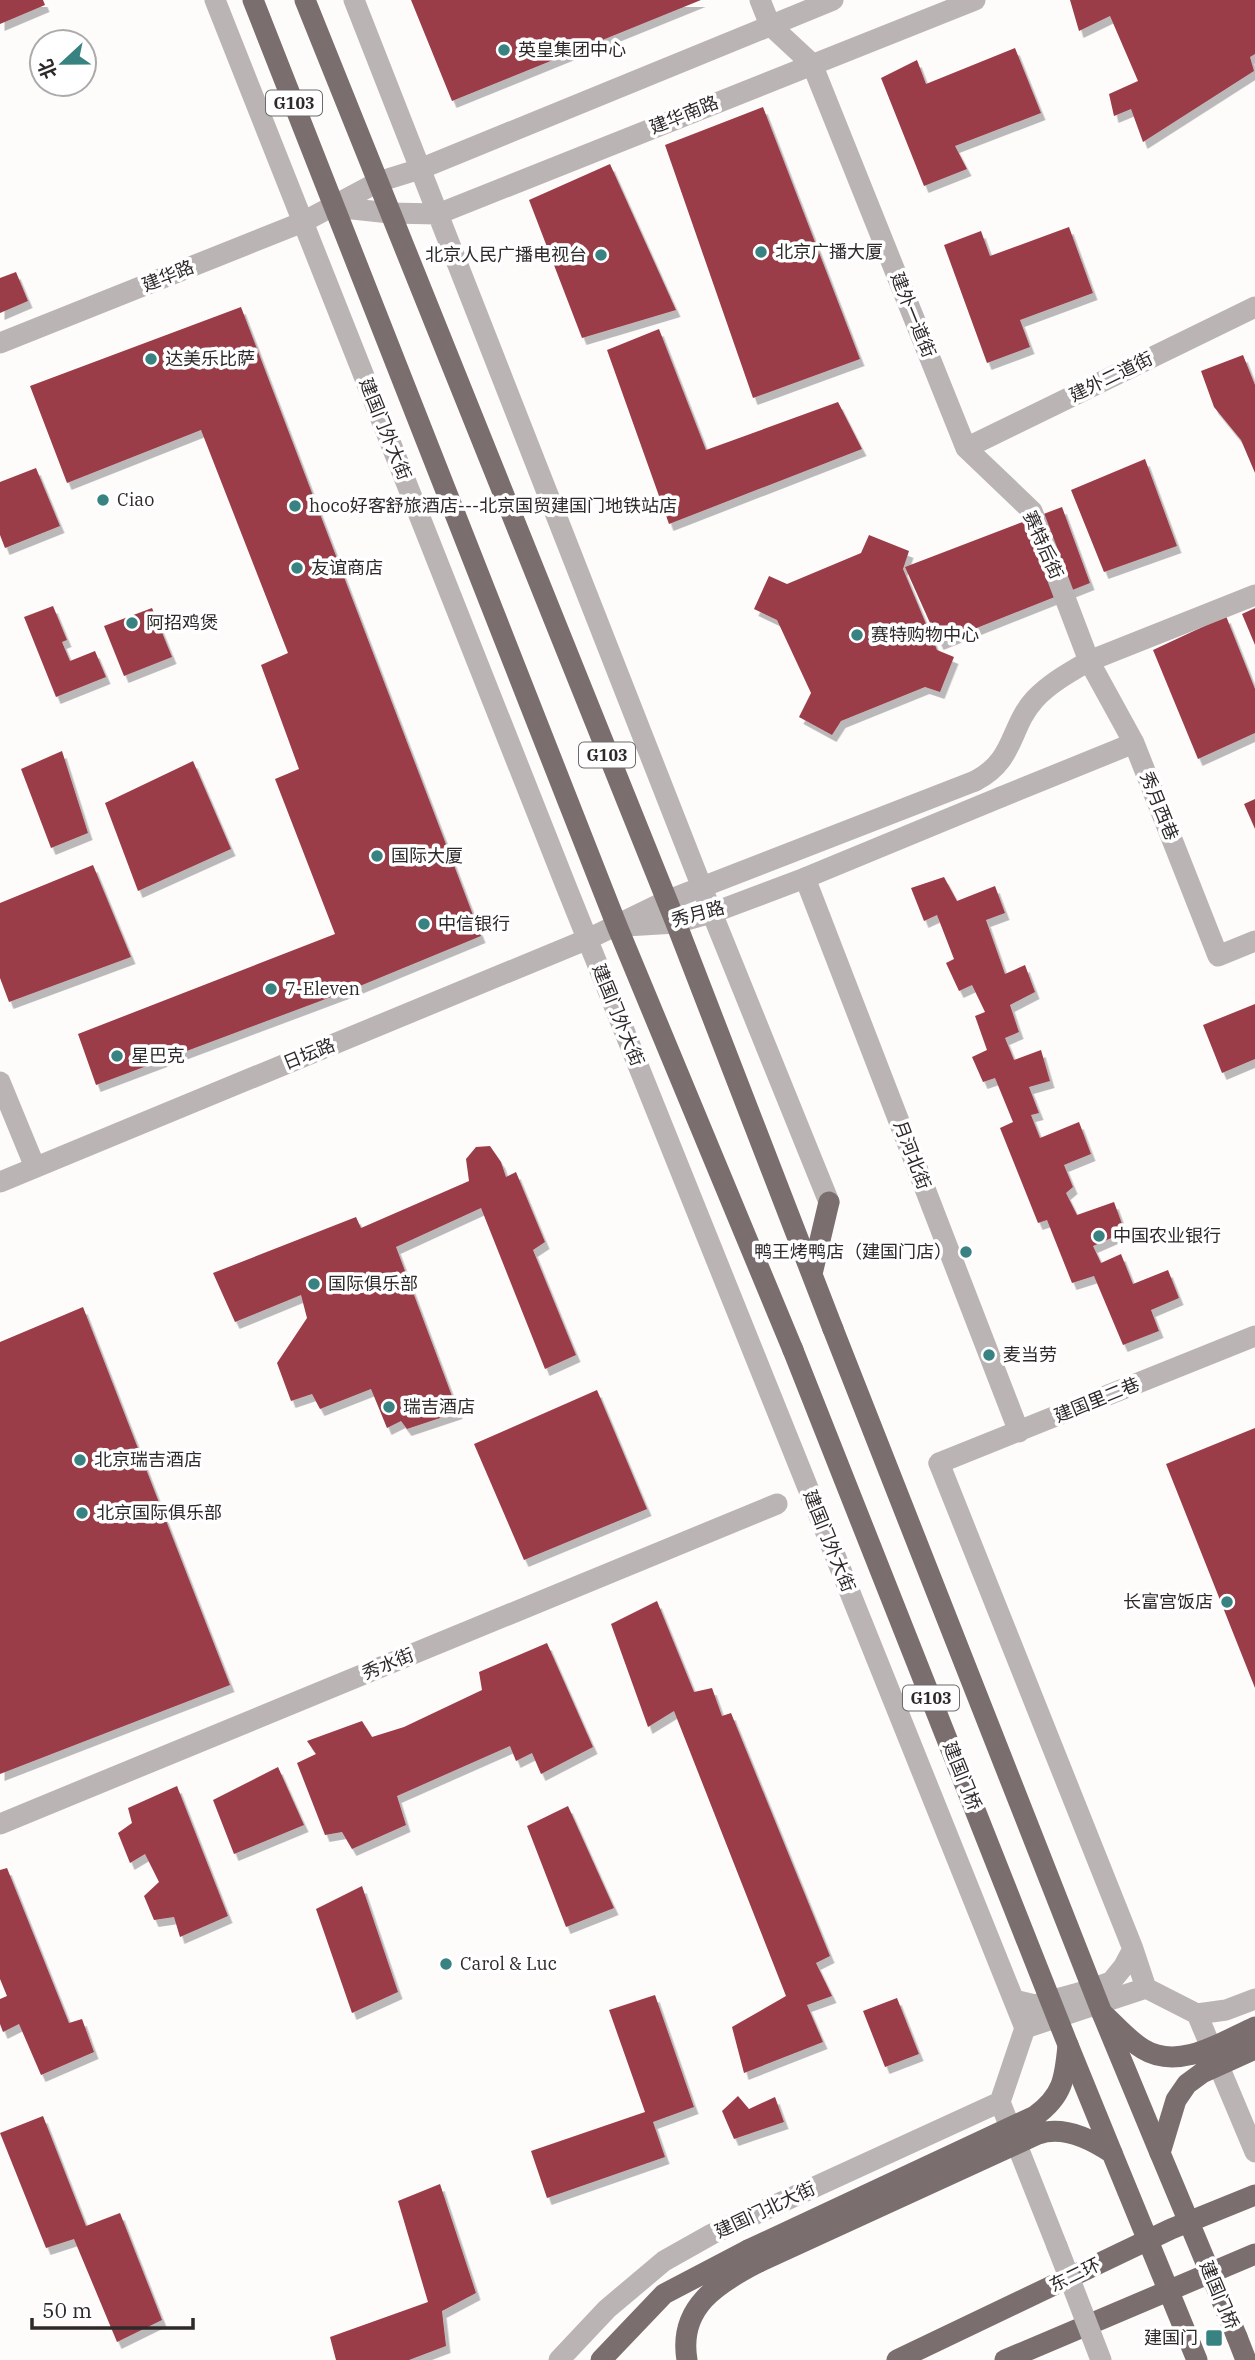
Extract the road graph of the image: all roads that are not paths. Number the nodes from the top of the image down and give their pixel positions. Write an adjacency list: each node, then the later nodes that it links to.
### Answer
1 (215, 0): 15 (street, 建国门外大街)
2 (253, 0): 12 (highway, 建国门外大街 / G103)
3 (305, 0): 11 (highway, G103)
4 (354, 0): 10 (street)
5 (760, 0): 8 (street)
6 (833, 0): 8 (street)
7 (975, 0): 9 (street, 建华南路)
8 (770, 25): 9 (street); 10 (street)
9 (812, 64): 14 (street, 建华南路); 18 (street, 建外一道街)
10 (420, 169): 11 (street); 14 (street)
11 (378, 182): 12 (street, 建华路); 13 (highway, G103)
12 (334, 207): 13 (street, 建华南路); 15 (street, 建华路); 27 (highway, 建国门外大街 / G103)
13 (390, 213): 14 (street, 建华南路); 24 (highway, G103)
14 (438, 214): 23 (street)
15 (303, 222): 17 (street, 建华路); 28 (street, 建国门外大街)
16 (1255, 307): 18 (street, 建外二道街)
17 (0, 343)
18 (966, 448): 20 (street, 赛特后街)
19 (1255, 595): 20 (street, 秀月路)
20 (1089, 662): 21 (street, 秀月西巷); 23 (street, 秀月路)
21 (1134, 743): 22 (street, 秀月路); 29 (street, 秀月西巷)
22 (805, 878): 25 (street, 秀月路); 37 (street, 月河北街)
23 (703, 887): 24 (street, 秀月路); 25 (street)
24 (666, 901): 26 (highway, G103); 27 (street, 秀月路)
25 (712, 913): 26 (street, 秀月路); 33 (street)
26 (676, 923): 27 (street, 秀月路); 34 (highway, G103)
27 (617, 926): 28 (street, 日坛路); 36 (highway, 建国门外大街 / G103)
28 (588, 939): 31 (street, 日坛路); 43 (street, 建国门外大街)
29 (1255, 941)
30 (0, 1082): 31 (street)
31 (35, 1167): 32 (street, 日坛路)
32 (0, 1182)
33 (829, 1202): 34 (highway)
34 (812, 1274): 44 (highway, G103, bridge)
35 (1255, 1336): 37 (street, 建国里二巷)
36 (793, 1350): 48 (highway, 建国门桥 / G103, bridge)
37 (1019, 1432): 40 (street, 建国里二巷)
38 (777, 1503): 39 (street, 秀水街)
39 (0, 1824)
40 (1133, 1949): 41 (street); 43 (street)
41 (1146, 1988): 45 (street); 47 (street)
42 (1255, 1999): 45 (street)
43 (1014, 2000): 47 (street, 建国门外大街)
44 (1102, 2012): 46 (highway, bridge); 51 (highway, 建国门桥, bridge)
45 (1197, 2014): 52 (street)
46 (1255, 2027)
47 (1025, 2028): 50 (street)
48 (1068, 2045): 53 (highway, 建国门桥, bridge); 56 (highway, bridge)
49 (1255, 2049): 51 (highway, bridge)
50 (1000, 2102): 59 (street, 建国门北大街); 64 (street, bridge)
51 (1160, 2152): 57 (highway, 建国门桥, bridge)
52 (1255, 2152)
53 (1111, 2153): 56 (highway, bridge); 65 (highway, bridge)
54 (1255, 2195): 62 (highway, 东二环)
55 (1255, 2254): 63 (highway)
56 (753, 2256): 60 (highway); 61 (highway)
57 (1237, 2337): 58 (highway); 66 (highway, 建国门桥)
58 (1255, 2348)
59 (559, 2360)
60 (601, 2360)
61 (687, 2360)
62 (897, 2360)
63 (1005, 2360)
64 (1101, 2360)
65 (1197, 2360)
66 (1246, 2360)

